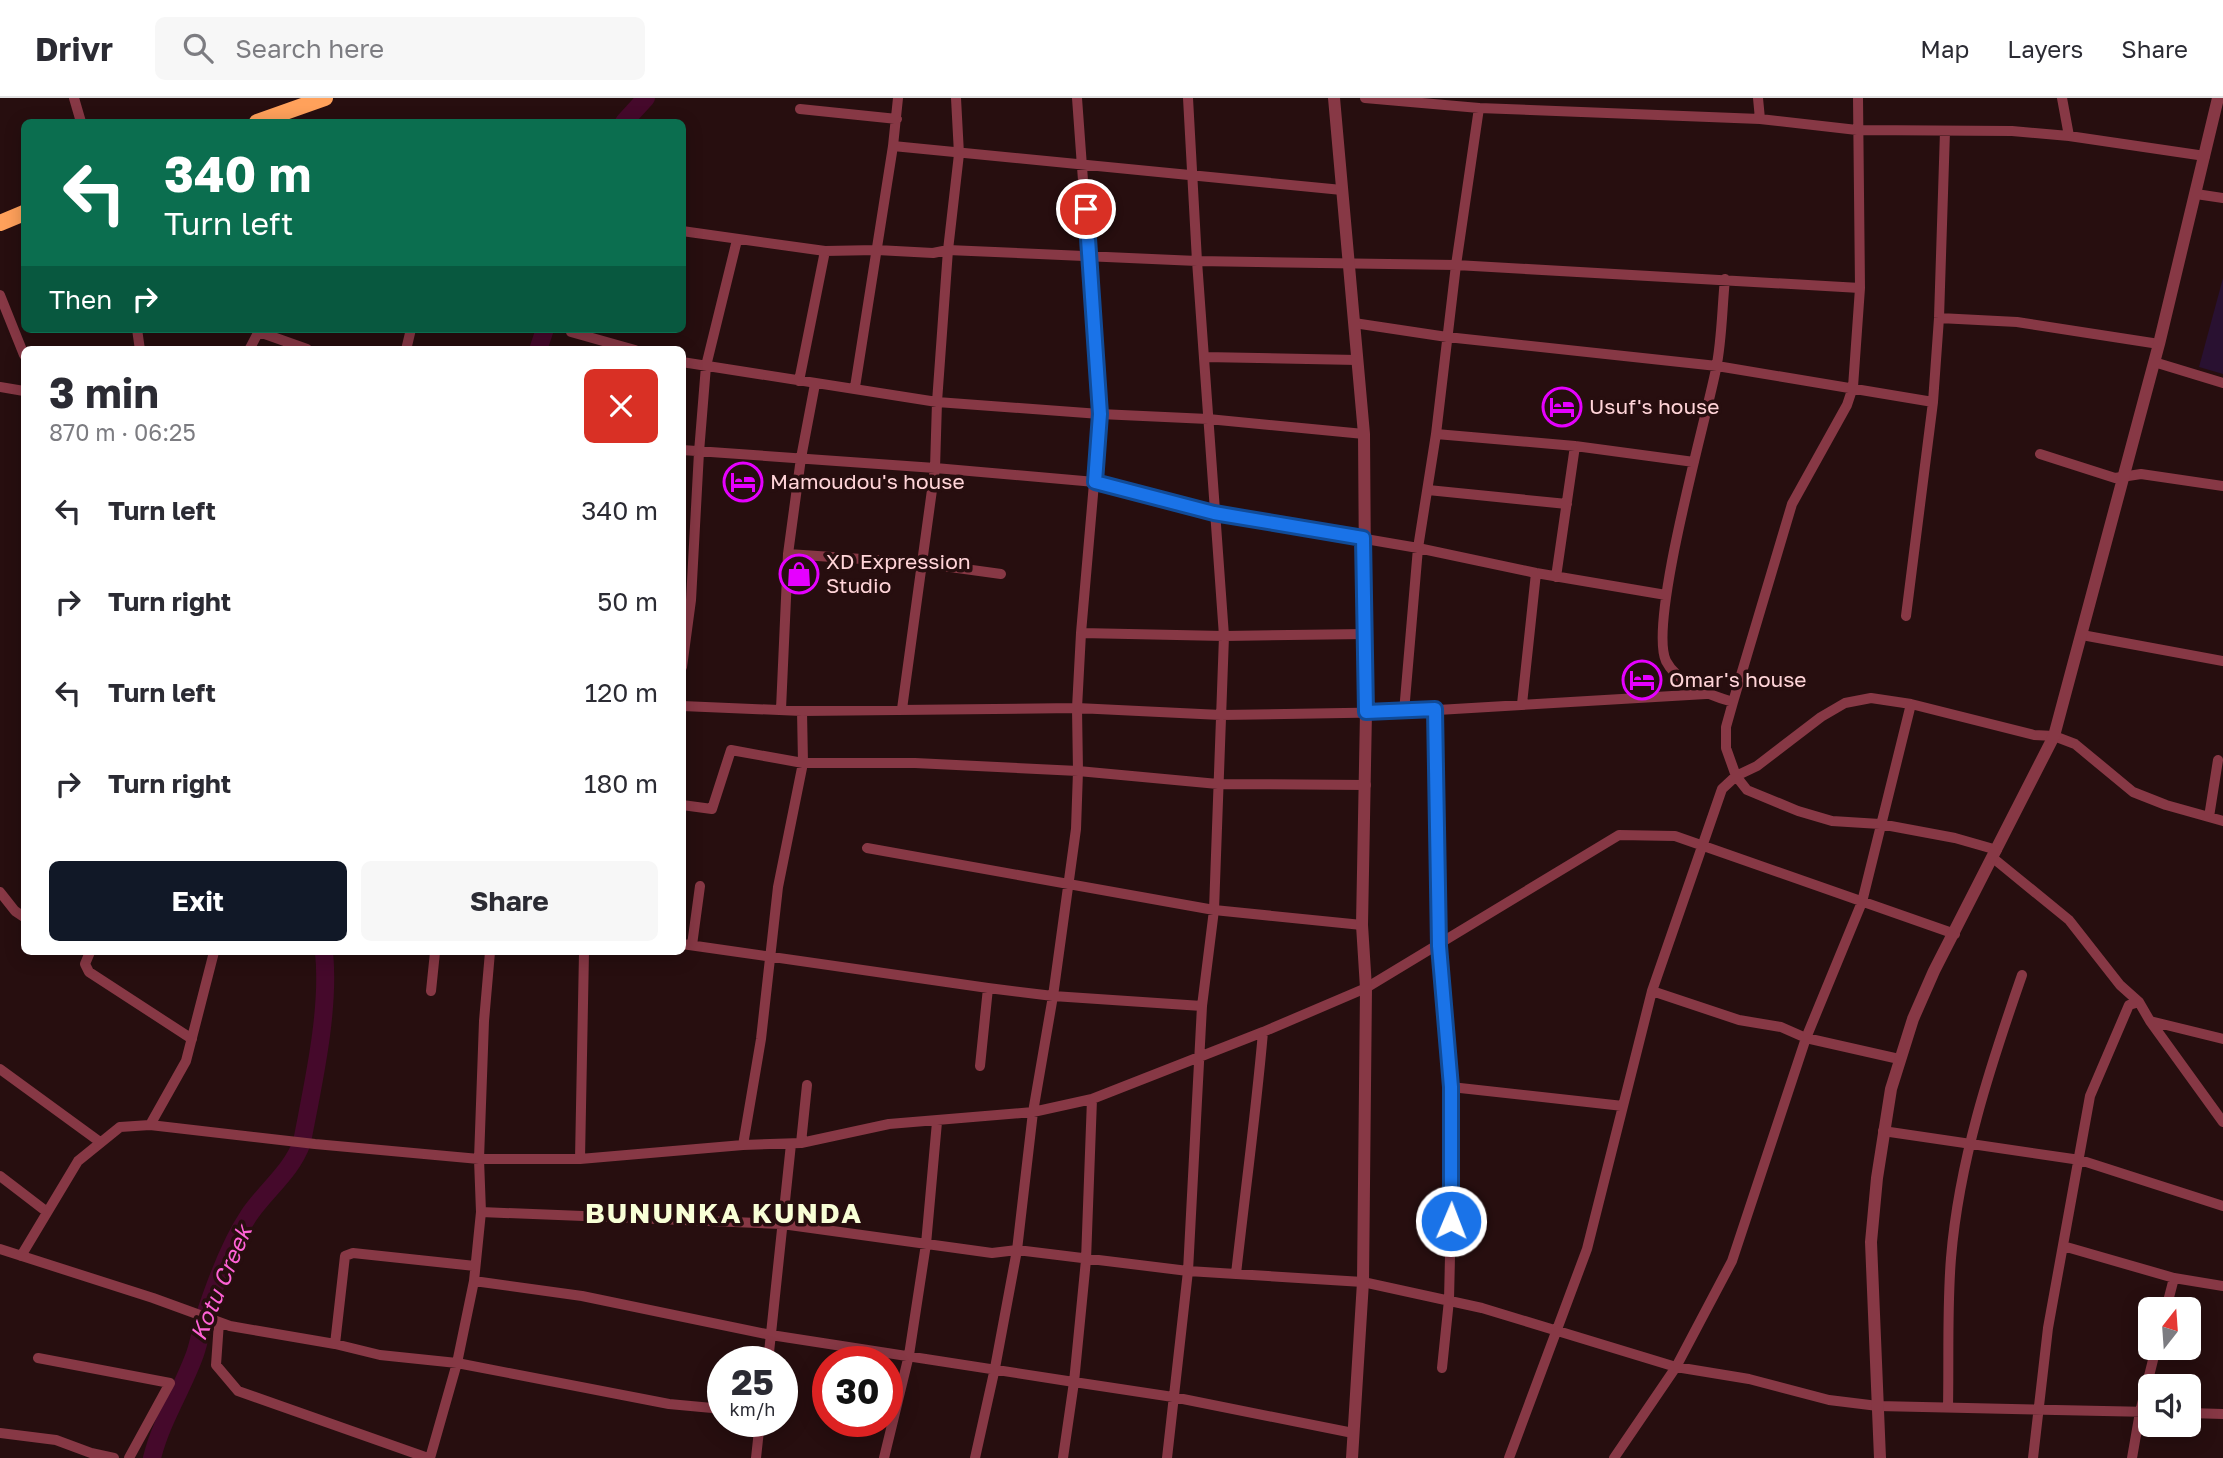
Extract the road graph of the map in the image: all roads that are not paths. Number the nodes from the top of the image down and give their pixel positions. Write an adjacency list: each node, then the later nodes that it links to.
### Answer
1 (74, 98): 16 (street)
2 (325, 98): 17 (main road)
3 (898, 98): 18 (street)
4 (956, 98): 24 (street)
5 (1077, 98): 26 (street)
6 (1188, 98): 27 (street)
7 (1334, 98): 28 (street)
8 (1365, 98): 13 (street)
9 (1758, 98): 19 (street)
10 (1858, 98): 20 (street)
11 (2063, 98): 22 (street)
12 (2218, 98): 25 (street)
13 (1442, 101): 14 (street)
14 (1479, 108): 19 (street); 41 (street)
15 (800, 109): 18 (street)
16 (80, 119)
17 (276, 119)
18 (897, 119): 23 (street)
19 (1759, 119): 20 (street)
20 (1857, 130): 21 (street); 43 (street)
21 (1945, 131): 22 (street); 45 (street)
22 (2069, 136): 25 (street)
23 (893, 146): 24 (street); 35 (street)
24 (959, 154): 26 (street); 36 (street)
25 (2205, 156): 29 (street)
26 (1083, 163): 27 (street); 38 (street)
27 (1193, 175): 28 (street); 39 (street)
28 (1342, 190): 40 (street)
29 (2196, 194): 30 (street); 50 (street)
30 (2223, 198)
31 (21, 214): 32 (main road)
32 (0, 223)
33 (686, 232): 34 (street)
34 (737, 240): 37 (street); 58 (street)
35 (877, 250): 36 (street); 37 (street); 64 (street)
36 (948, 250): 38 (street); 67 (street)
37 (825, 251): 60 (street)
38 (1089, 256): 39 (street); 69 (street)
39 (1197, 261): 40 (street); 54 (street)
40 (1348, 262): 41 (street); 46 (street)
41 (1456, 265): 42 (street); 49 (street)
42 (1725, 279): 43 (street); 59 (street)
43 (1860, 288): 65 (street)
44 (0, 295): 53 (street)
45 (1939, 318): 50 (street); 68 (street)
46 (1354, 323): 49 (street); 55 (street)
47 (267, 333): 51 (street)
48 (575, 333): 52 (street)
49 (1447, 337): 59 (street); 72 (street)
50 (2159, 344): 56 (street)
51 (300, 346)
52 (621, 346)
53 (21, 348)
54 (1204, 356): 55 (street); 70 (street)
55 (1357, 360): 71 (street)
56 (2154, 362): 61 (street); 80 (street)
57 (686, 363): 58 (street)
58 (706, 366): 60 (street); 75 (street)
59 (1717, 366): 65 (street); 78 (street)
60 (799, 381): 62 (street)
61 (2223, 383)
62 (815, 384): 64 (street); 77 (street)
63 (0, 387): 66 (street)
64 (855, 387): 67 (street)
65 (1853, 387): 68 (street); 102 (street)
66 (21, 390)
67 (937, 402): 69 (street); 79 (street)
68 (1933, 402): 94 (street)
69 (1100, 414): 70 (street); 81 (street)
70 (1208, 419): 71 (street); 85 (street)
71 (1364, 434): 86 (street)
72 (1436, 434): 73 (street); 83 (street)
73 (1575, 446): 78 (street); 84 (street)
74 (686, 450): 75 (street)
75 (699, 452): 77 (street); 99 (street)
76 (2040, 454): 80 (street)
77 (801, 458): 79 (street); 88 (street)
78 (1695, 462): 93 (street)
79 (935, 468): 81 (street); 89 (street)
80 (2124, 478): 82 (street); 97 (street)
81 (1095, 482): 85 (street); 95 (street)
82 (2223, 486)
83 (1427, 490): 84 (street); 87 (street)
84 (1567, 504): 92 (street)
85 (1214, 513): 86 (street); 98 (street)
86 (1363, 538): 87 (street); 96 (street)
87 (1418, 548): 90 (street); 112 (street)
88 (788, 554): 89 (street); 107 (street)
89 (921, 564): 91 (street); 108 (street)
90 (1536, 573): 92 (street); 103 (street)
91 (1001, 574)
92 (1556, 577): 93 (street)
93 (1666, 595): 101 (street)
94 (1906, 616)
95 (1081, 633): 98 (street); 106 (street)
96 (1366, 634): 98 (street); 111 (street)
97 (2082, 635): 100 (street); 114 (street)
98 (1224, 636): 113 (street)
99 (686, 637)
100 (2223, 661)
101 (1706, 694): 102 (street); 103 (street)
102 (1733, 702): 118 (street)
103 (1522, 704): 109 (street)
104 (1911, 704): 114 (street); 118 (street); 124 (street)
105 (686, 706): 107 (street)
106 (1077, 708): 108 (street); 113 (street); 117 (street)
107 (780, 709): 110 (street)
108 (902, 709): 110 (street)
109 (1435, 709): 112 (street); 137 (street)
110 (802, 711): 116 (street)
111 (1366, 712): 112 (street); 113 (street); 120 (street)
112 (1404, 712)
113 (1221, 715): 119 (street)
114 (2054, 736): 122 (street); 127 (street)
115 (2218, 760): 122 (street)
116 (803, 763): 117 (street); 121 (street); 143 (street)
117 (1078, 771): 119 (street); 128 (street)
118 (1736, 776): 124 (street); 125 (street)
119 (1218, 784): 120 (street); 132 (street)
120 (1366, 785): 134 (street)
121 (686, 806)
122 (2209, 817): 123 (street)
123 (2223, 821)
124 (1880, 824): 127 (street); 131 (street)
125 (1701, 846): 131 (street); 137 (street); 147 (street)
126 (867, 849): 128 (street)
127 (1995, 854): 135 (street); 150 (street)
128 (1068, 883): 132 (street); 149 (street)
129 (699, 886): 136 (street)
130 (0, 892): 133 (street)
131 (1862, 902): 135 (street); 154 (street)
132 (1214, 910): 134 (street); 151 (street)
133 (21, 915)
134 (1362, 925): 146 (street)
135 (1955, 934): 158 (street)
136 (687, 944): 143 (street)
137 (1439, 946): 146 (street); 162 (street)
138 (213, 955): 155 (street)
139 (435, 955): 148 (street)
140 (490, 955): 174 (street)
141 (584, 955): 175 (street)
142 (88, 956): 155 (street)
143 (769, 956): 145 (street); 173 (street)
144 (2022, 975): 172 (street)
145 (988, 988): 149 (street); 159 (street)
146 (1366, 988): 153 (street); 193 (street)
147 (1652, 990): 154 (street); 164 (street)
148 (431, 991)
149 (1053, 996): 151 (street); 165 (street)
150 (2139, 1002): 152 (street); 176 (street)
151 (1202, 1006): 157 (street)
152 (2150, 1021): 156 (street); 167 (street)
153 (1263, 1032): 157 (street); 190 (street)
154 (1806, 1038): 158 (street); 205 (street)
155 (192, 1039): 168 (street)
156 (2223, 1039)
157 (1199, 1056): 163 (street); 189 (street)
158 (1899, 1059): 169 (street)
159 (980, 1066)
160 (0, 1069): 170 (street)
161 (807, 1085): 171 (street)
162 (1451, 1087): 164 (street); 196 (street)
163 (1092, 1098): 165 (street); 187 (street)
164 (1623, 1106): 198 (street)
165 (1033, 1112): 166 (street); 185 (street)
166 (937, 1122): 171 (street); 182 (street)
167 (2223, 1122)
168 (150, 1125): 170 (street); 174 (street)
169 (1883, 1131): 172 (street); 210 (street)
170 (100, 1142): 179 (street)
171 (796, 1143): 173 (street); 181 (street)
172 (1970, 1144): 176 (street); 211 (street)
173 (743, 1145): 175 (street)
174 (479, 1159): 175 (street); 180 (street)
175 (580, 1159)
176 (2080, 1160): 178 (street); 183 (street)
177 (0, 1176): 179 (street)
178 (2223, 1206)
179 (47, 1212): 186 (street)
180 (481, 1212): 181 (street); 188 (street)
181 (782, 1224): 182 (street); 199 (street)
182 (926, 1244): 185 (street); 202 (street)
183 (2063, 1246): 191 (street); 213 (street)
184 (0, 1250): 186 (street)
185 (1017, 1250): 187 (street); 206 (street)
186 (21, 1256): 197 (street)
187 (1086, 1259): 189 (street); 208 (street)
188 (475, 1266): 192 (street); 200 (street)
189 (1188, 1271): 190 (street); 209 (street)
190 (1236, 1274): 193 (street)
191 (2174, 1278): 194 (street); 195 (street)
192 (474, 1281): 199 (street); 204 (street)
193 (1363, 1282): 196 (street); 218 (street)
194 (2223, 1286)
195 (2169, 1297)
196 (1449, 1300): 198 (street); 207 (street)
197 (219, 1322): 200 (street); 223 (street)
198 (1556, 1329): 205 (street); 230 (street)
199 (771, 1335): 201 (street); 202 (street)
200 (335, 1344): 204 (street)
201 (770, 1346)
202 (909, 1355): 206 (street); 225 (street)
203 (38, 1358): 222 (street)
204 (457, 1363): 212 (street); 223 (street)
205 (1676, 1367): 210 (street); 231 (street)
206 (995, 1368): 208 (street); 226 (street)
207 (1442, 1368)
208 (1074, 1382): 209 (street); 227 (street)
209 (1173, 1397): 218 (street); 228 (street)
210 (1878, 1406): 211 (street); 232 (street)
211 (1948, 1407): 213 (street)
212 (707, 1408)
213 (2039, 1411): 214 (street); 233 (street)
214 (2138, 1412)
215 (2201, 1414): 216 (street)
216 (2223, 1415)
217 (0, 1433): 221 (street)
218 (1353, 1433): 229 (street)
219 (758, 1437): 224 (street)
220 (2138, 1437): 234 (street)
221 (114, 1458)
222 (129, 1458)
223 (429, 1458)
224 (756, 1458)
225 (884, 1458)
226 (975, 1458)
227 (1063, 1458)
228 (1167, 1458)
229 (1352, 1458)
230 (1509, 1458)
231 (1614, 1458)
232 (1880, 1458)
233 (2033, 1458)
234 (2133, 1458)

